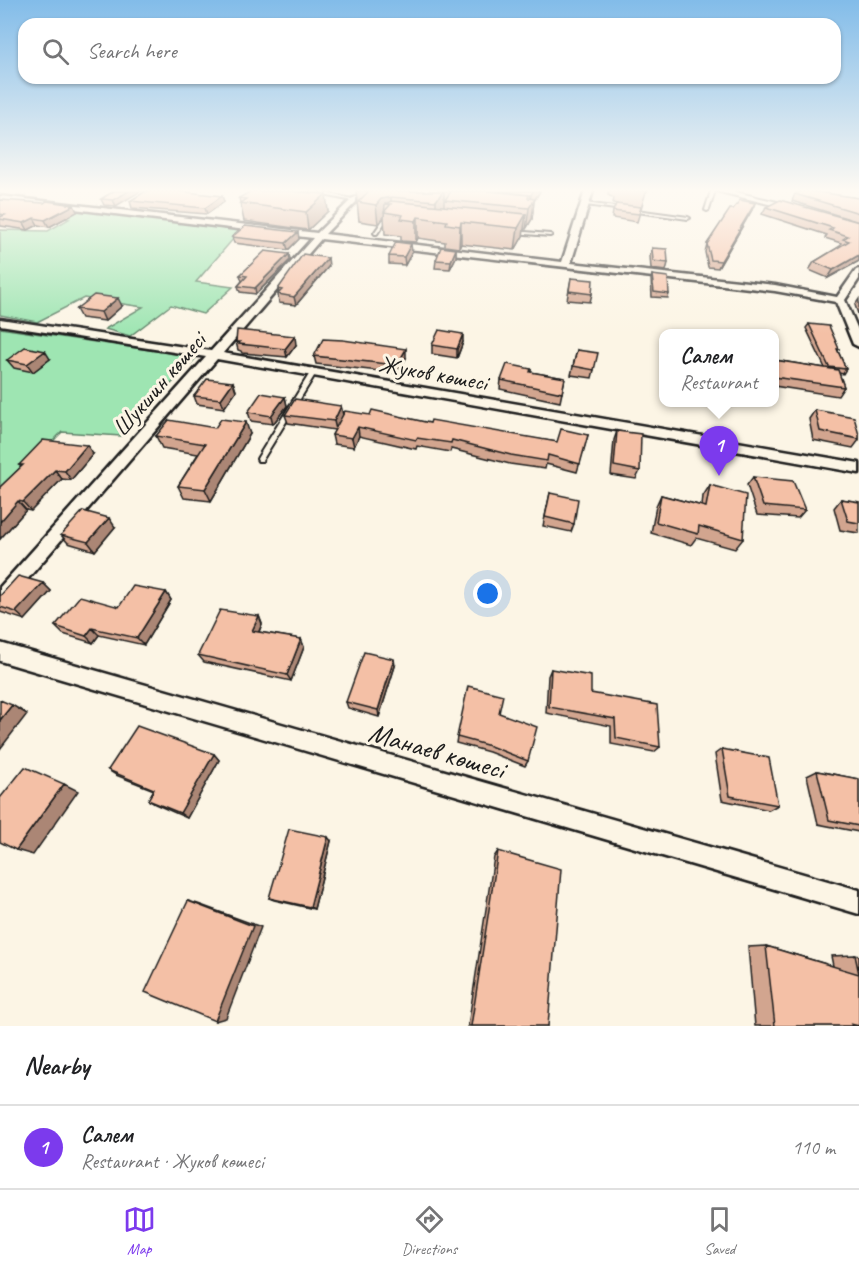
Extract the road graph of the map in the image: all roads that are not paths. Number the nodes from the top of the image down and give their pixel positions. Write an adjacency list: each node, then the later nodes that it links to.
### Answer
1 (317, 239): 9 (street, Шукшин көшесі)
2 (352, 239): 4 (street)
3 (575, 239): 4 (street)
4 (566, 265): 6 (street)
5 (859, 272): 6 (street)
6 (840, 300): 8 (street)
7 (0, 322): 9 (street, Жуков көшесі)
8 (859, 344)
9 (213, 355): 10 (street, Жуков көшесі); 13 (street, Шукшин көшесі)
10 (313, 373): 11 (lane); 12 (street, Жуков көшесі)
11 (260, 459)
12 (859, 468)
13 (0, 599)
14 (0, 652): 15 (street, Манаев көшесі)
15 (859, 902)

